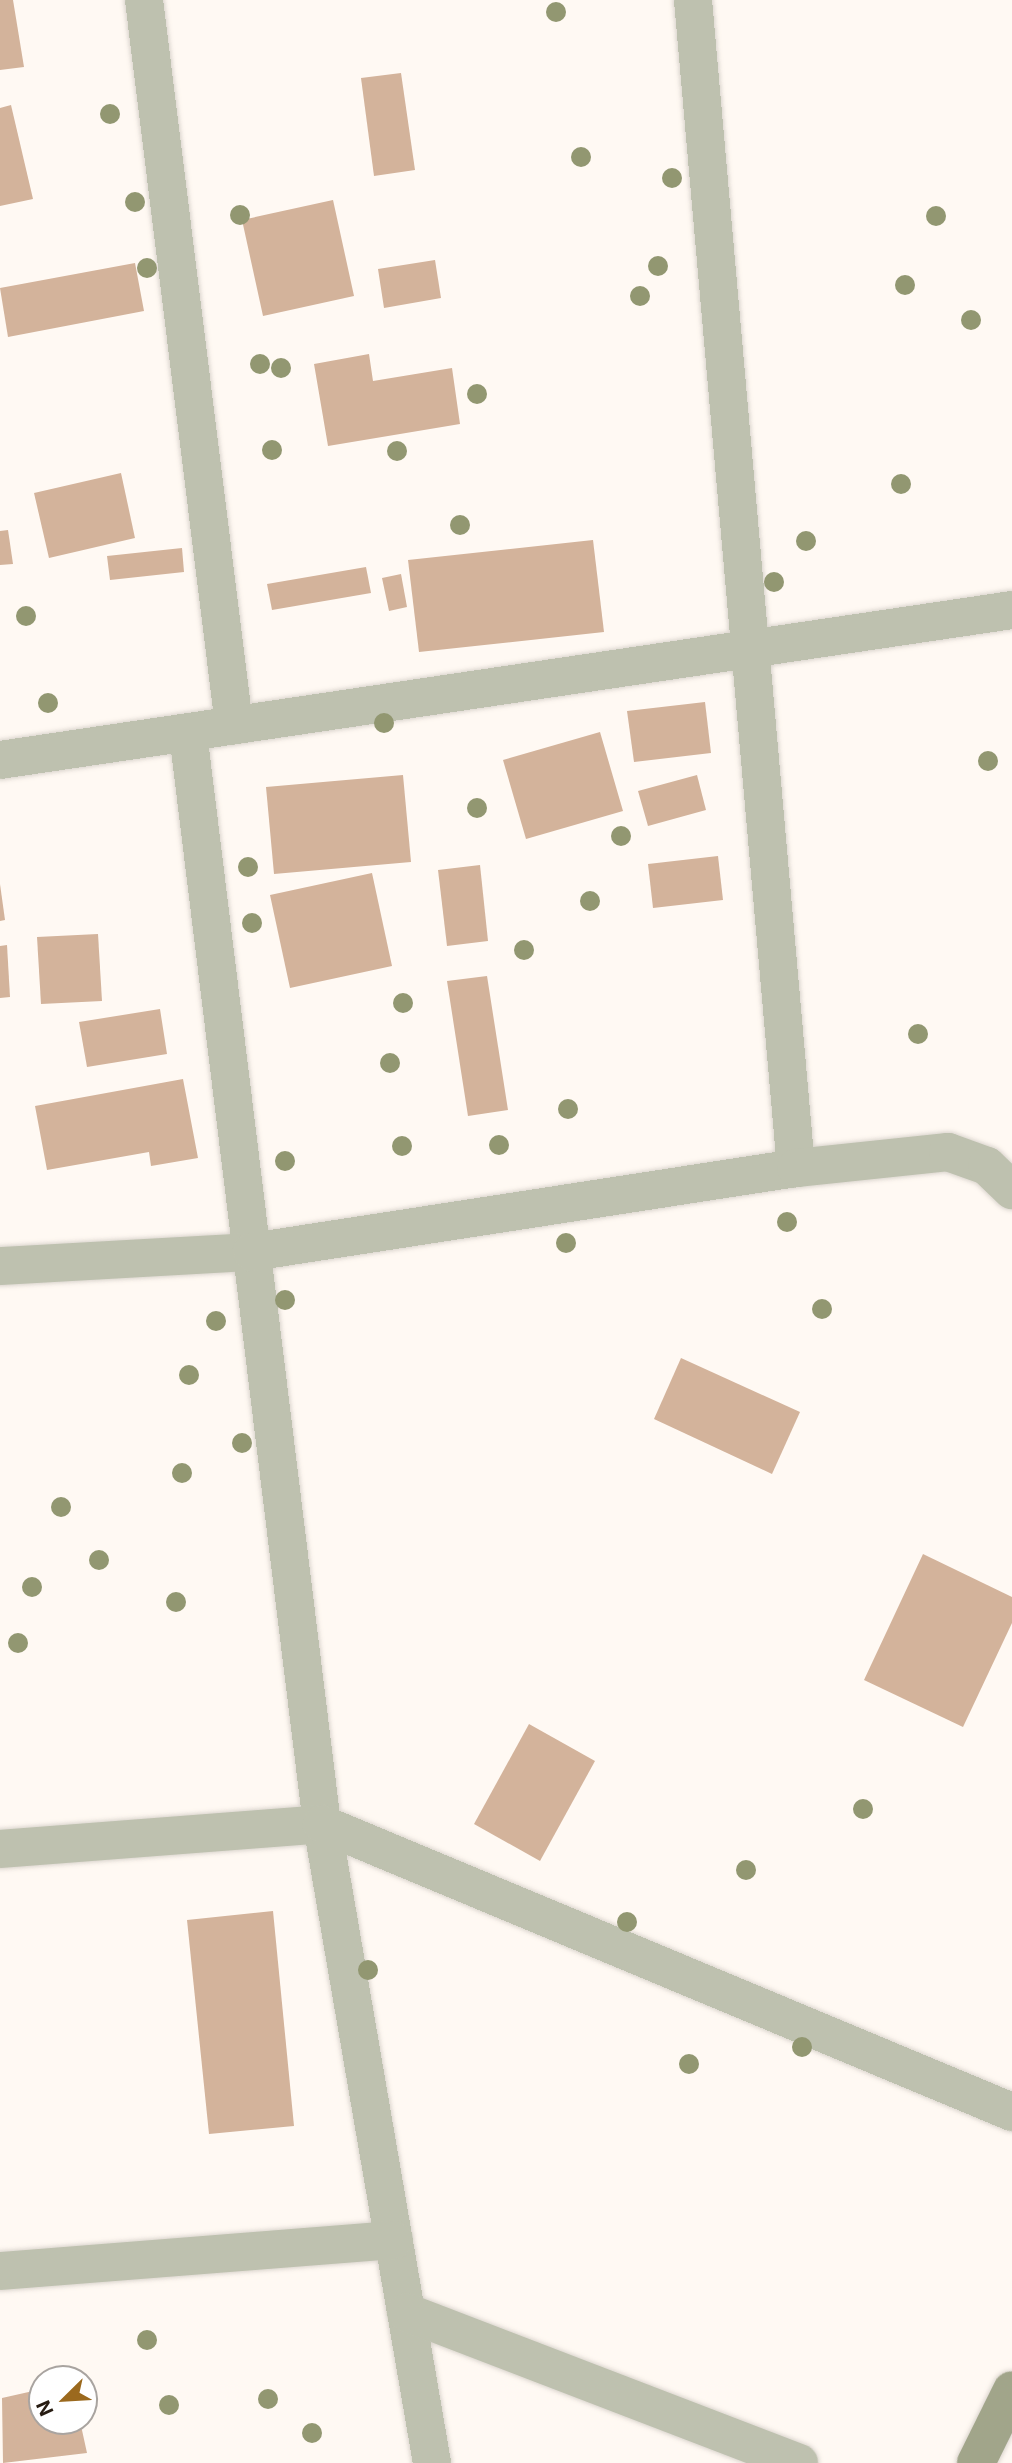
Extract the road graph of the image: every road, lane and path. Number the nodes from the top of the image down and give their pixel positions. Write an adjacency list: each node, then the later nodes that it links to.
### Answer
1 (144, 0): 5 (street)
2 (693, 0): 4 (street)
3 (1012, 610): 4 (street)
4 (750, 648): 5 (street); 8 (street)
5 (234, 725): 6 (street)
6 (188, 733): 7 (street); 10 (street)
7 (0, 760)
8 (796, 1168): 9 (street); 10 (street)
9 (1012, 1190)
10 (252, 1252): 11 (street); 12 (street)
11 (0, 1266)
12 (323, 1824): 13 (street); 14 (street); 15 (street)
13 (0, 1849)
14 (1012, 2112)
15 (394, 2240): 16 (street); 17 (street)
16 (0, 2272)
17 (406, 2312): 19 (street); 20 (street)
18 (1012, 2389): 21 (main road)
19 (432, 2463)
20 (799, 2463)
21 (976, 2463)

